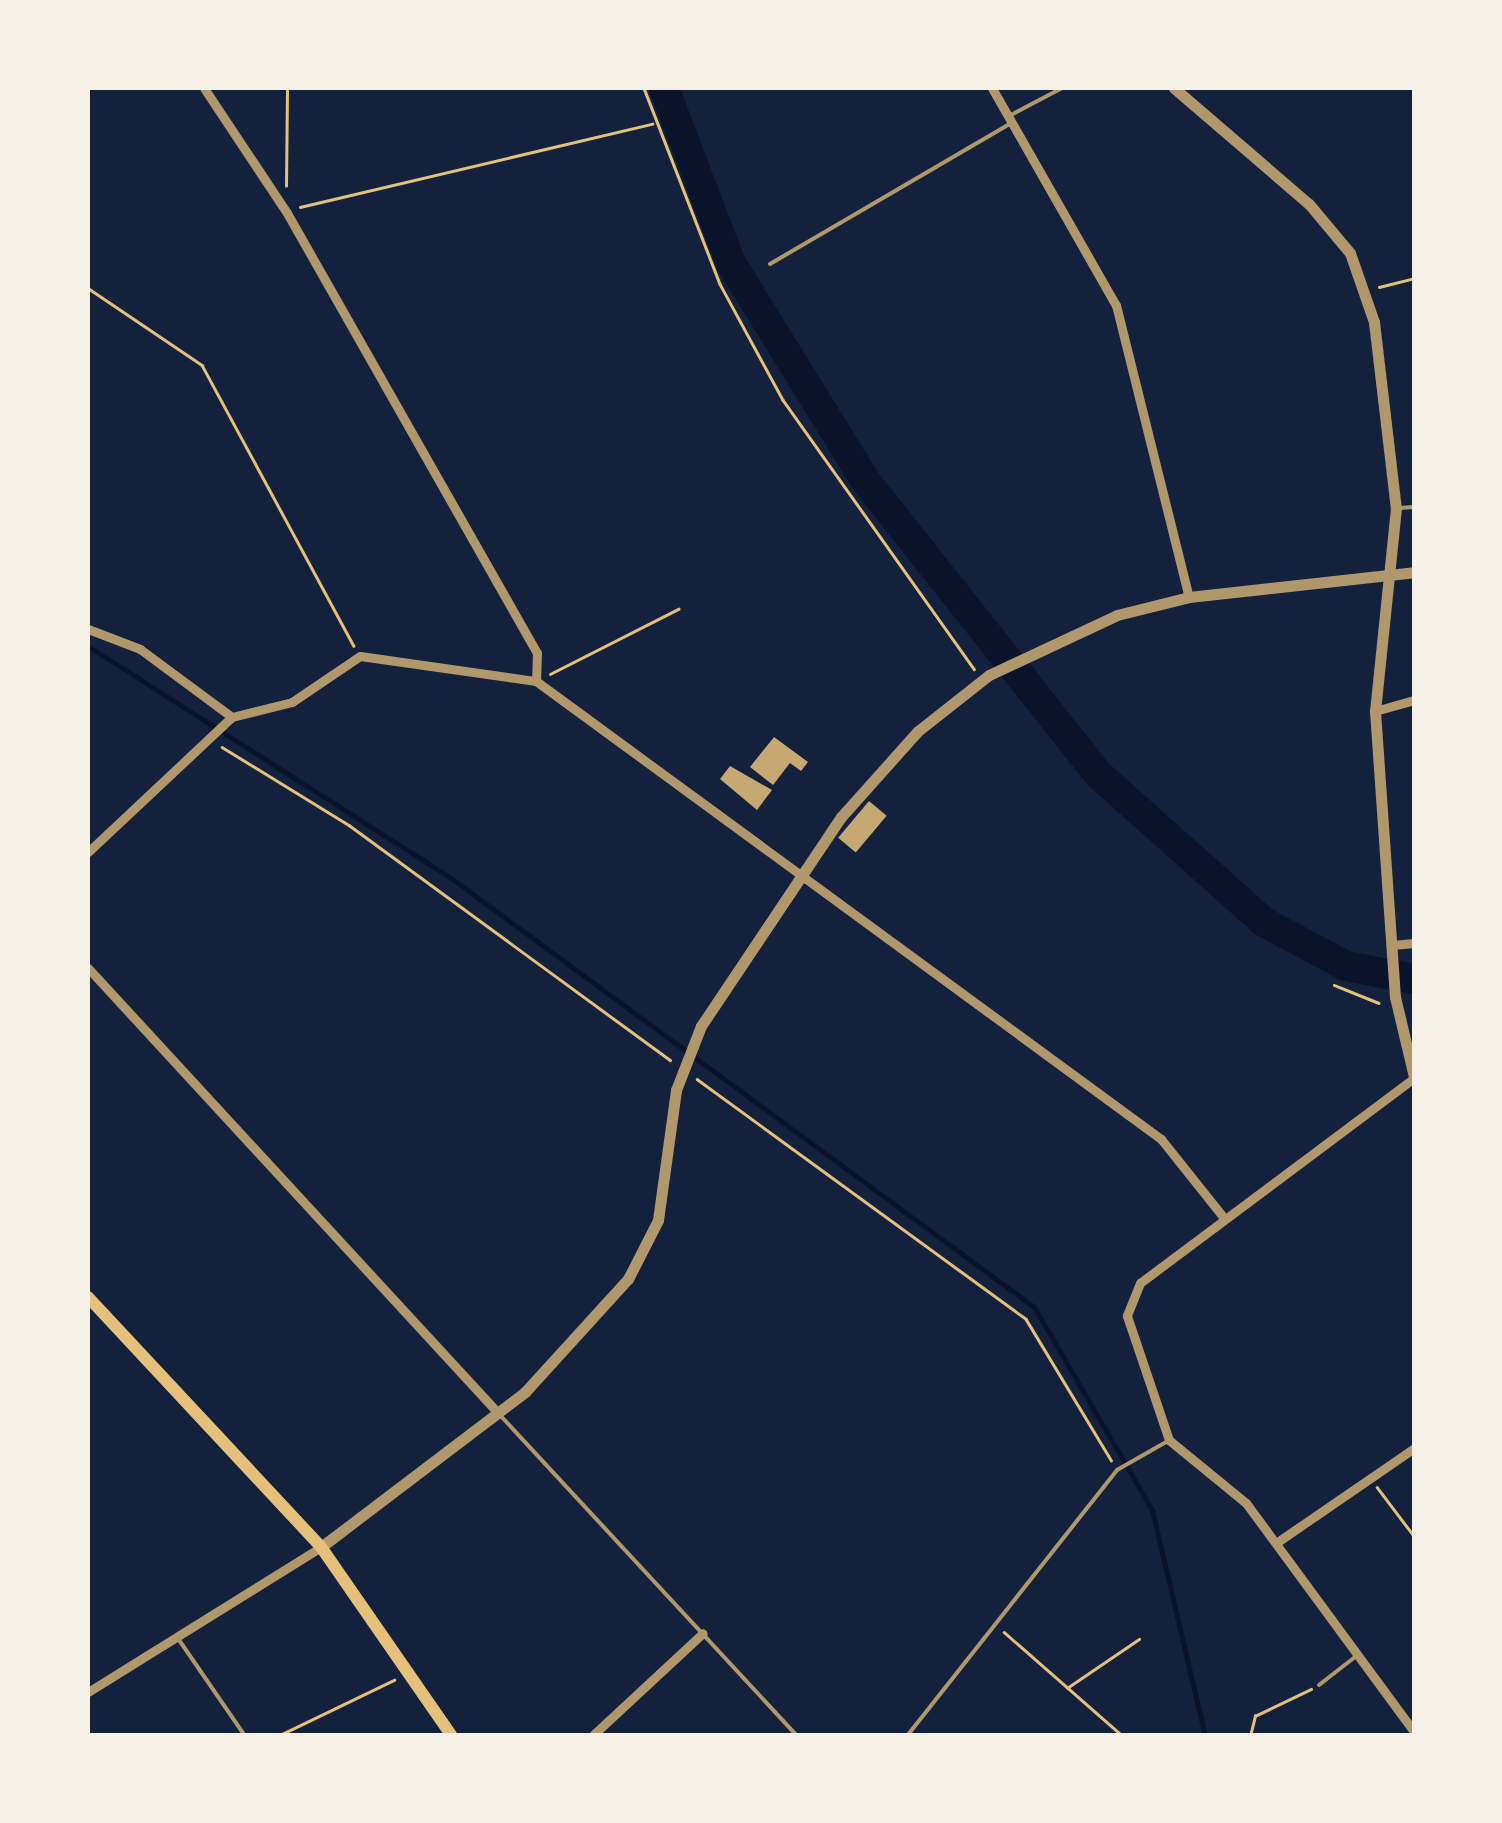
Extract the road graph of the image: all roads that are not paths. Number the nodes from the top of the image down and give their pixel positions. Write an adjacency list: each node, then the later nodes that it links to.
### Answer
1 (204, 88): 13 (street)
2 (992, 88): 5 (street)
3 (1062, 88): 5 (lane)
4 (1183, 90): 8 (street)
5 (1008, 120): 6 (lane); 11 (street)
6 (770, 264)
7 (1414, 507): 8 (lane)
8 (1396, 508): 10 (street)
9 (1414, 572): 10 (street)
10 (1387, 573): 11 (street); 15 (street)
11 (1189, 597): 18 (street)
12 (88, 628): 16 (street)
13 (536, 681): 16 (street); 18 (street)
14 (1414, 700): 15 (street)
15 (1375, 711): 20 (street)
16 (229, 719): 17 (street)
17 (88, 852)
18 (801, 875): 23 (street); 25 (street)
19 (1414, 943): 20 (street)
20 (1392, 948): 22 (street)
21 (88, 968): 25 (street)
22 (1414, 1078): 23 (street)
23 (1224, 1218): 26 (street)
24 (90, 1305): 29 (main road)
25 (500, 1414): 29 (street); 30 (lane)
26 (1170, 1440): 28 (street); 40 (lane)
27 (1414, 1448): 28 (street)
28 (1276, 1543): 32 (street)
29 (321, 1547): 31 (street); 36 (main road)
30 (703, 1633): 38 (street); 39 (lane)
31 (176, 1637): 34 (street); 37 (lane)
32 (1360, 1653): 33 (lane); 35 (street)
33 (1319, 1685)
34 (88, 1692)
35 (1414, 1732)
36 (448, 1734)
37 (245, 1736)
38 (592, 1736)
39 (797, 1736)
40 (907, 1736)

